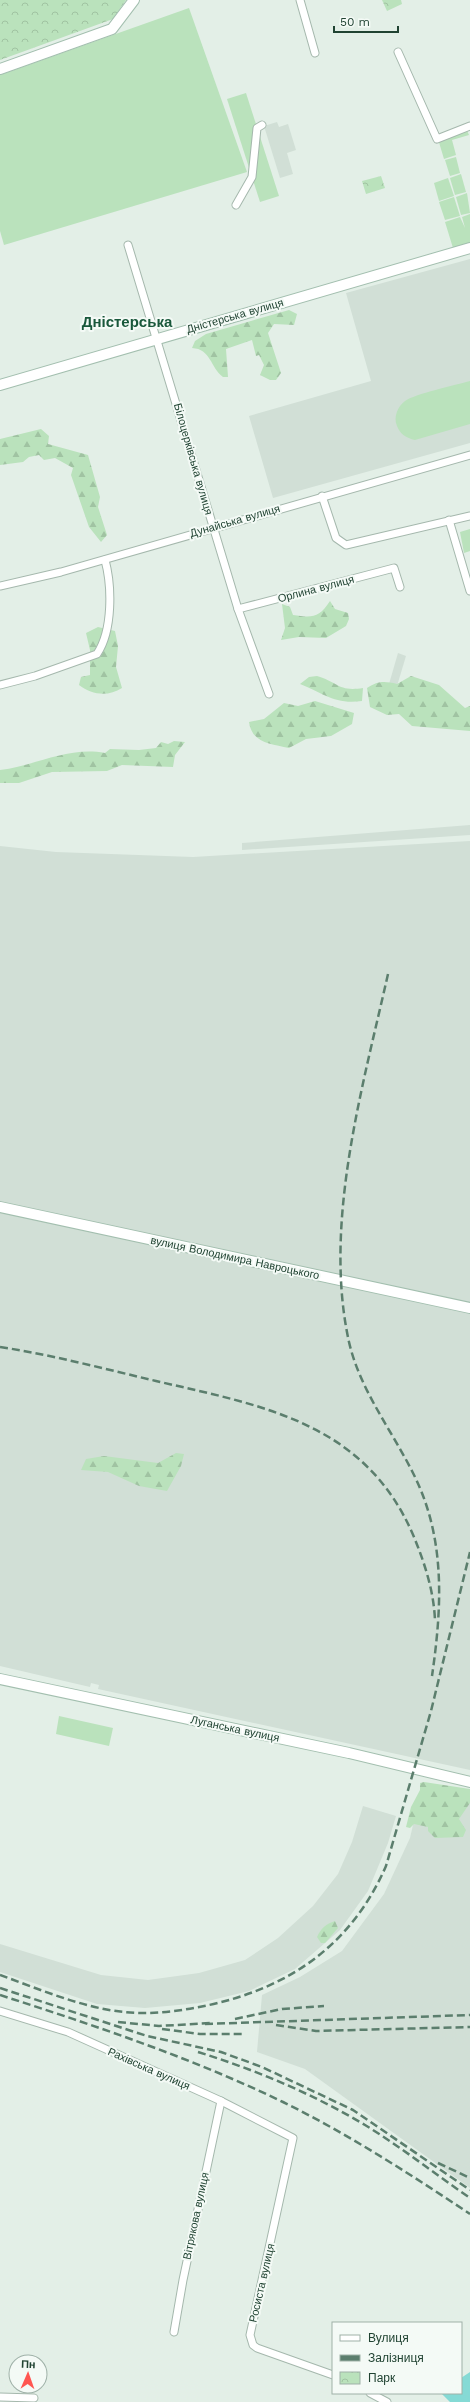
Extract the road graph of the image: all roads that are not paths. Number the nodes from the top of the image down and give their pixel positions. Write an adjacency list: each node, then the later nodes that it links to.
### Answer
1 (134, 0): 5 (street)
2 (300, 0): 4 (street)
3 (398, 52): 7 (street)
4 (315, 53)
5 (0, 69)
6 (262, 125): 8 (street)
7 (470, 126)
8 (236, 205)
9 (128, 245): 11 (street, Білоцерківська вулиця)
10 (470, 248): 11 (street, Дністерська вулиця)
11 (158, 339): 12 (street, Дністерська вулиця); 17 (street, Білоцерківська вулиця)
12 (0, 385)
13 (470, 455): 14 (street, Дунайська вулиця)
14 (322, 496): 16 (street); 17 (street, Дунайська вулиця)
15 (470, 516): 16 (street)
16 (449, 520): 21 (street)
17 (214, 527): 18 (street, Дунайська вулиця); 22 (street, Білоцерківська вулиця)
18 (104, 560): 19 (street, Дунайська вулиця); 23 (street)
19 (0, 586)
20 (400, 588): 22 (street, Орлина вулиця)
21 (470, 591)
22 (238, 609): 24 (street, Білоцерківська вулиця)
23 (0, 685)
24 (269, 694)
25 (0, 1207): 26 (street, вулиця Володимира Навроцького)
26 (470, 1308)
27 (0, 1679): 28 (street, Луганська вулиця)
28 (470, 1782)
29 (0, 2011): 30 (street, Рахівська вулиця)
30 (221, 2101): 31 (street, Рахівська вулиця); 32 (street, Вітрякова вулиця)
31 (293, 2138): 33 (street, Росиста вулиця)
32 (174, 2332)
33 (332, 2375)
34 (372, 2394): 37 (street)
35 (0, 2396): 36 (street)
36 (34, 2398)
37 (387, 2402)

